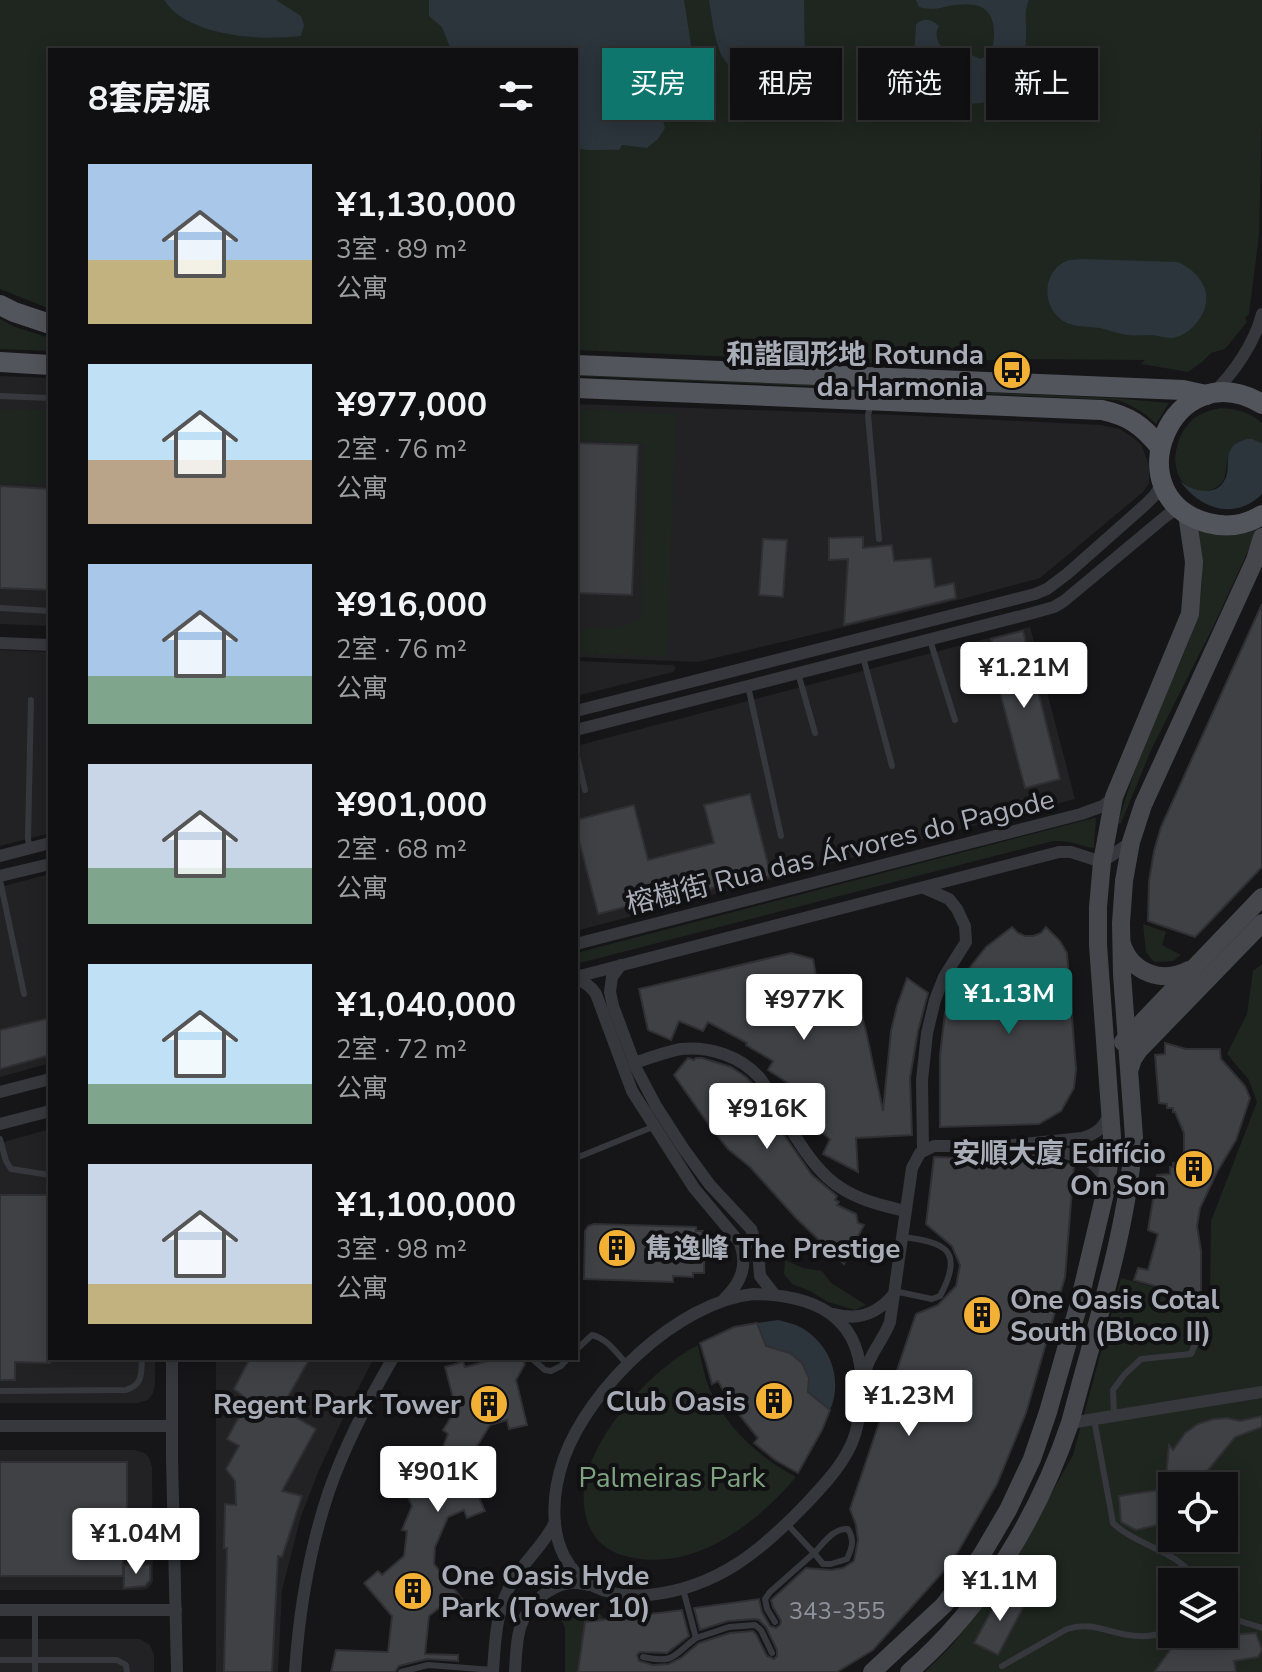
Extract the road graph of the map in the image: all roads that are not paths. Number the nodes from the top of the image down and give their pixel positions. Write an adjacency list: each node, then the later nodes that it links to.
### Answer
1 (0, 305): 3 (main road)
2 (1262, 314): 8 (street)
3 (48, 323)
4 (0, 362): 5 (main road)
5 (48, 365)
6 (578, 365): 8 (main road)
7 (578, 388): 12 (main road)
8 (1209, 394): 11 (main road); 13 (main road)
9 (0, 396): 10 (lane)
10 (48, 398)
11 (1262, 404)
12 (874, 408): 13 (main road); 18 (lane)
13 (1160, 447): 14 (main road)
14 (1163, 482): 15 (main road); 28 (street)
15 (1183, 511): 16 (main road); 21 (street); 35 (main road)
16 (1262, 515)
17 (1262, 537): 37 (main road)
18 (879, 539)
19 (0, 608): 20 (lane)
20 (48, 611)
21 (930, 640): 24 (street); 29 (lane)
22 (0, 643): 23 (street)
23 (48, 645)
24 (863, 657): 25 (street); 33 (lane)
25 (798, 673): 26 (street); 31 (lane)
26 (748, 686): 30 (street); 36 (lane)
27 (31, 700): 39 (lane)
28 (578, 710)
29 (955, 720)
30 (578, 729)
31 (815, 733)
32 (578, 760): 34 (lane)
33 (892, 766)
34 (585, 790)
35 (1114, 797): 41 (main road); 48 (street, 榕樹街 Rua das Árvores do Pagode)
36 (781, 836)
37 (1131, 842): 41 (street); 47 (main road)
38 (48, 844): 39 (street)
39 (30, 848): 40 (street)
40 (0, 856)
41 (1102, 862): 44 (street, 榕樹街 Rua das Árvores do Pagode); 54 (main road)
42 (48, 865): 43 (street)
43 (0, 878): 53 (lane)
44 (924, 888): 49 (street, 榕樹街 Rua das Árvores do Pagode); 69 (street)
45 (1262, 897): 50 (main road)
46 (1262, 923): 55 (main road)
47 (1120, 938): 50 (main road); 56 (main road)
48 (578, 943)
49 (621, 965): 51 (street, 榕樹街 Rua das Árvores do Pagode); 57 (street)
50 (1197, 965): 56 (main road)
51 (578, 977)
52 (578, 979): 66 (street)
53 (24, 994)
54 (1103, 1012): 56 (main road); 58 (main road)
55 (1157, 1032): 56 (main road); 59 (main road)
56 (1127, 1037): 58 (main road); 59 (main road)
57 (634, 1063): 64 (street); 75 (street)
58 (1107, 1069): 62 (main road)
59 (1130, 1070): 94 (main road)
60 (48, 1080): 61 (street)
61 (0, 1092)
62 (1110, 1110): 68 (street); 74 (main road)
63 (48, 1112): 65 (street)
64 (666, 1121): 66 (lane); 78 (street)
65 (0, 1124)
66 (653, 1127): 70 (lane); 79 (street)
67 (0, 1139): 71 (lane)
68 (1005, 1146): 69 (street); 74 (street)
69 (923, 1150): 75 (street)
70 (578, 1157)
71 (11, 1169): 72 (lane); 73 (lane)
72 (0, 1170)
73 (48, 1175)
74 (1106, 1189): 123 (main road)
75 (905, 1211): 76 (street)
76 (902, 1237): 77 (street); 77 (lane)
77 (893, 1293): 80 (street); 89 (street)
78 (774, 1294): 79 (street); 80 (street)
79 (724, 1299): 88 (street)
80 (830, 1314): 89 (street)
81 (1204, 1323): 92 (lane)
82 (578, 1348): 88 (lane)
83 (142, 1360): 90 (lane)
84 (172, 1360): 96 (street)
85 (392, 1360): 120 (street)
86 (533, 1360): 87 (lane)
87 (566, 1360)
88 (627, 1364): 97 (street)
89 (862, 1384): 98 (street)
90 (0, 1391)
91 (1262, 1392): 92 (street)
92 (1114, 1416): 93 (street)
93 (1094, 1419): 94 (street); 100 (lane)
94 (1070, 1423): 124 (main road)
95 (0, 1426): 96 (street)
96 (172, 1426): 105 (street)
97 (555, 1522): 101 (street); 116 (street)
98 (787, 1524): 99 (lane); 102 (street)
99 (814, 1553): 99 (lane); 107 (lane)
100 (1187, 1568)
101 (592, 1586): 102 (street); 122 (street)
102 (683, 1589): 110 (lane)
103 (0, 1610): 104 (street)
104 (35, 1610): 105 (street); 114 (lane)
105 (176, 1610): 119 (street)
106 (1238, 1620): 108 (lane)
107 (775, 1622)
108 (1262, 1628)
109 (1158, 1635): 115 (lane)
110 (696, 1638): 111 (lane); 112 (lane)
111 (772, 1653)
112 (643, 1657)
113 (0, 1660): 114 (lane)
114 (35, 1660): 117 (lane); 118 (lane)
115 (1002, 1666)
116 (493, 1671): 121 (lane)
117 (35, 1672)
118 (127, 1672)
119 (177, 1672)
120 (295, 1672)
121 (401, 1672)
122 (515, 1672)
123 (872, 1672)
124 (909, 1672)

